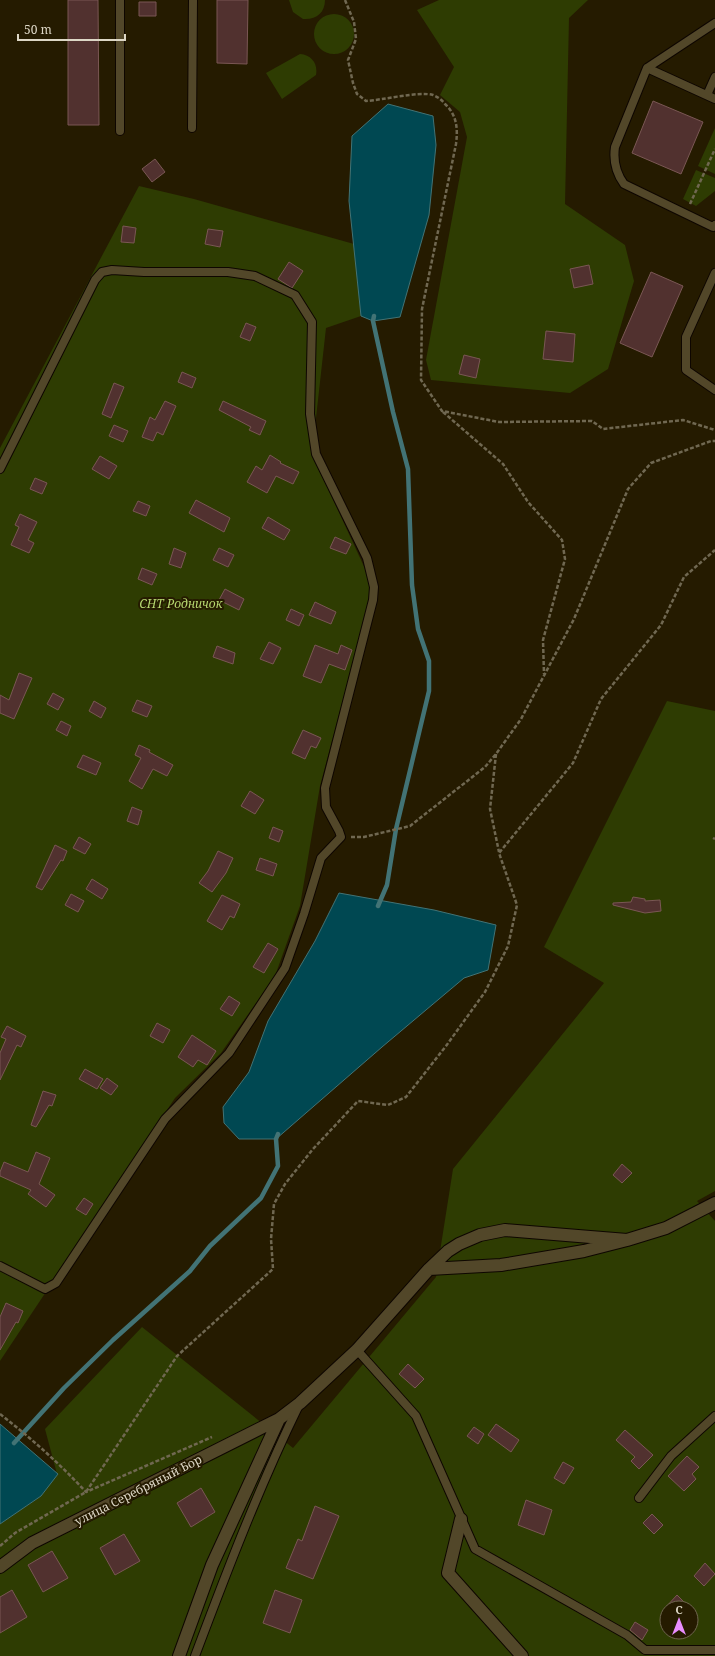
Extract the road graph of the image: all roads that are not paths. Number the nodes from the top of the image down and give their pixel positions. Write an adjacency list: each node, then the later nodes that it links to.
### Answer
1 (120, 0): 9 (lane)
2 (193, 0): 8 (lane)
3 (715, 24): 4 (lane)
4 (647, 68): 6 (lane); 10 (lane)
5 (715, 77): 6 (lane)
6 (707, 95): 7 (lane)
7 (715, 99)
8 (192, 128)
9 (120, 131)
10 (715, 225)
11 (715, 273): 12 (lane)
12 (715, 390)
13 (0, 469): 16 (lane)
14 (715, 1203): 15 (street)
15 (627, 1240): 17 (street); 17 (street, улица Серебряный Бор)
16 (0, 1266)
17 (429, 1269): 18 (street, улица Серебряный Бор)
18 (357, 1350): 19 (street, улица Серебряный Бор); 23 (lane)
19 (300, 1403): 21 (street, улица Серебряный Бор); 27 (lane)
20 (715, 1416): 22 (lane)
21 (279, 1419): 24 (street, улица Серебряный Бор); 26 (street)
22 (639, 1498)
23 (461, 1519): 25 (lane); 28 (street)
24 (0, 1567)
25 (715, 1650)
26 (179, 1656)
27 (195, 1656)
28 (522, 1656)

